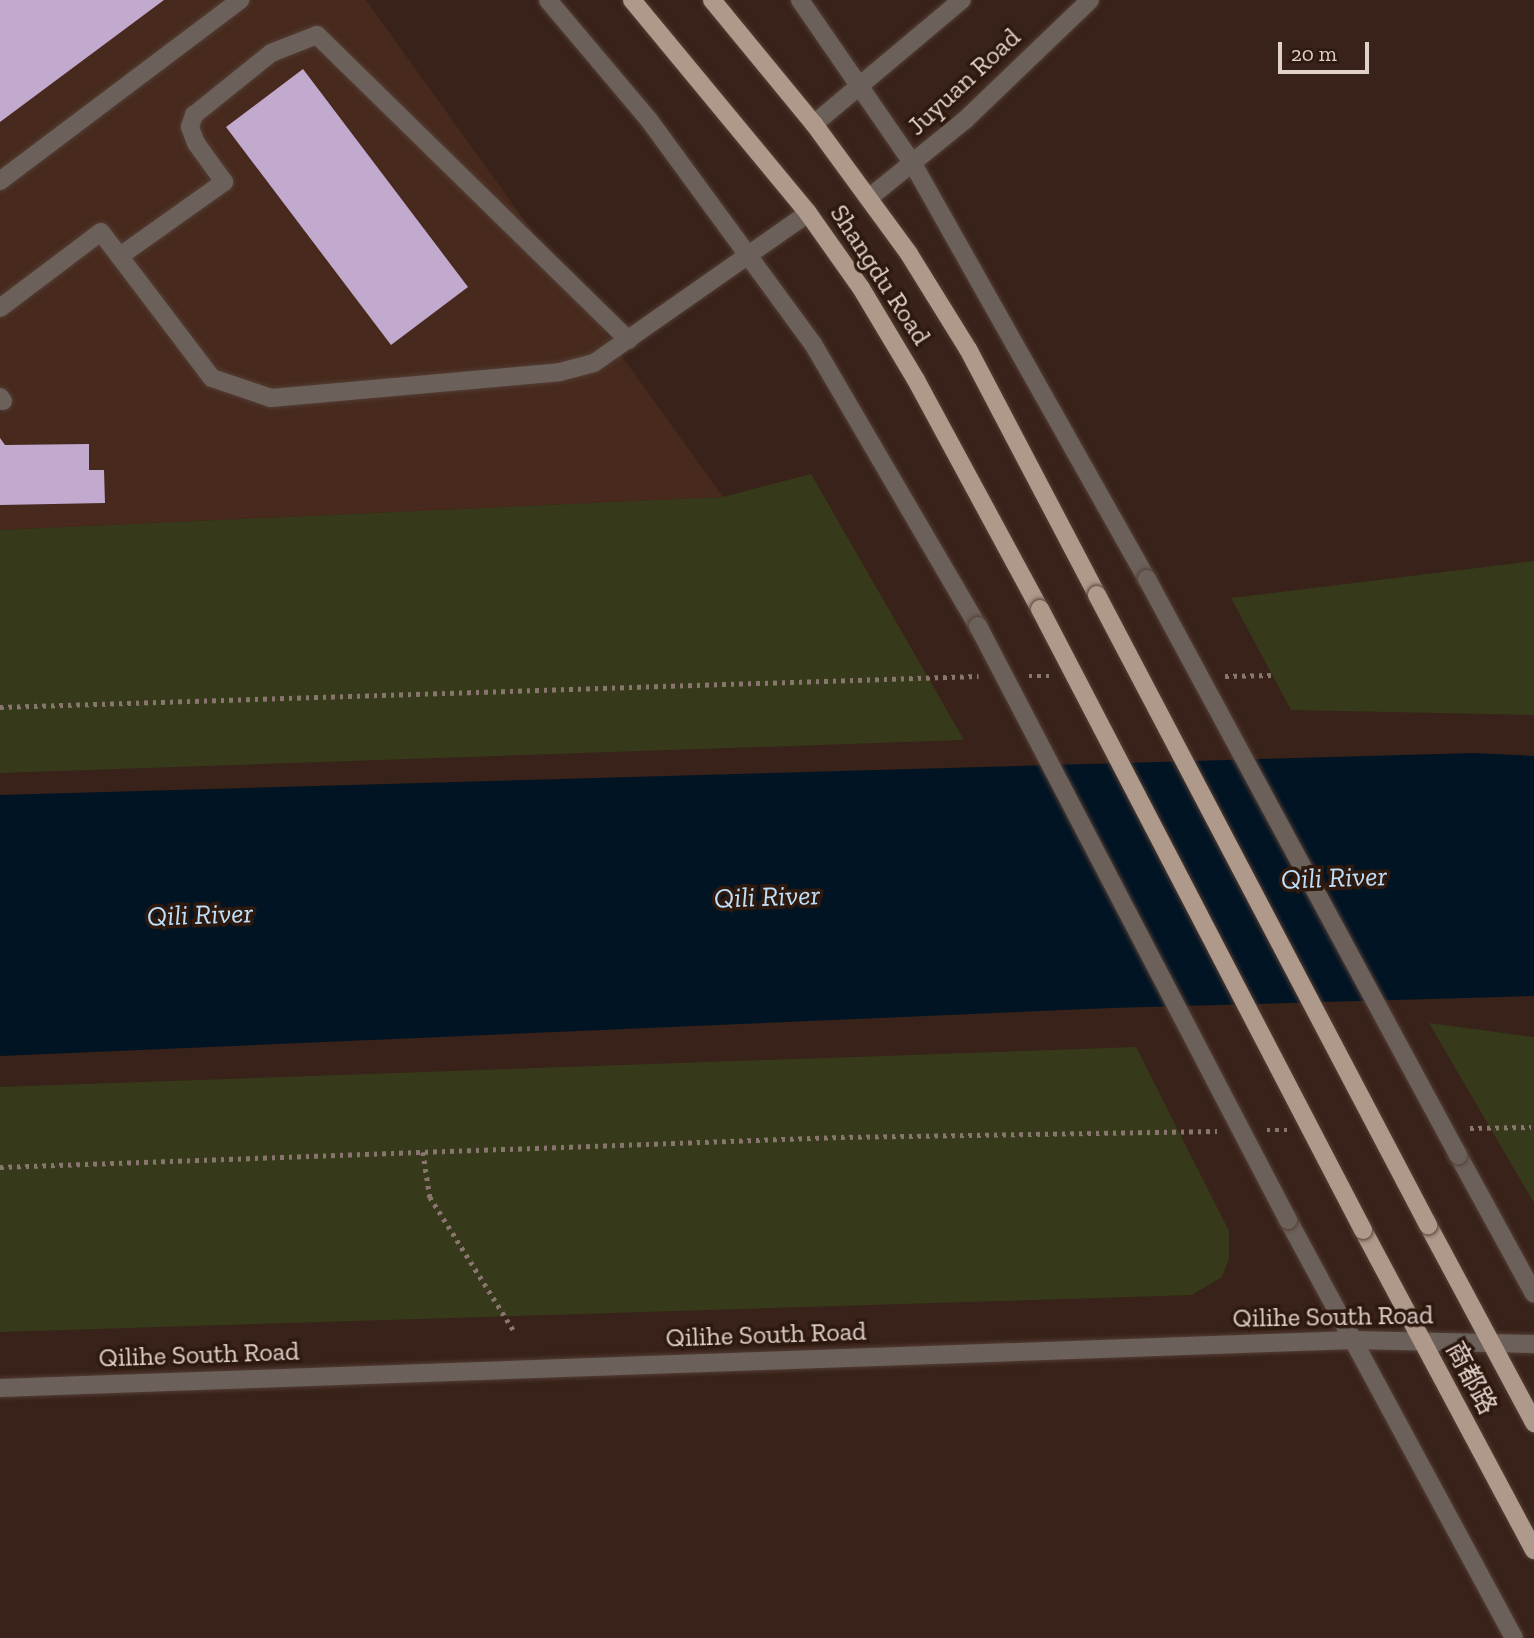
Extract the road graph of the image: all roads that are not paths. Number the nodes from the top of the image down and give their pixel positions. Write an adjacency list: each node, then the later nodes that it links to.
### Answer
1 (240, 0): 11 (street)
2 (548, 0): 14 (street)
3 (632, 0): 13 (main road, Shangdu Road)
4 (712, 0): 9 (main road, Shangdu Road)
5 (800, 0): 8 (street)
6 (962, 0): 8 (street)
7 (1090, 0): 10 (street, Juyuan Road)
8 (862, 84): 9 (street); 10 (street)
9 (814, 124): 12 (main road, Shangdu Road)
10 (913, 164): 12 (street, Juyuan Road); 20 (street, bridge)
11 (0, 181)
12 (870, 197): 18 (main road, Shangdu Road, bridge)
13 (808, 214): 14 (street); 19 (main road, Shangdu Road, bridge)
14 (750, 254): 17 (street); 21 (street, bridge)
15 (120, 256): 16 (street); 17 (street); 17 (street)
16 (0, 309)
17 (628, 340)
18 (1428, 1225): 22 (main road, 商都路)
19 (1363, 1230): 23 (main road, 商都路)
20 (1534, 1294)
21 (1353, 1340): 23 (street, Qilihe South Road); 25 (street, Qilihe South Road); 28 (street)
22 (1489, 1340): 23 (street, Qilihe South Road); 24 (street, Qilihe South Road); 26 (main road, 商都路)
23 (1421, 1341): 27 (main road, 商都路)
24 (1534, 1344)
25 (0, 1388)
26 (1534, 1423)
27 (1534, 1550)
28 (1514, 1638)

